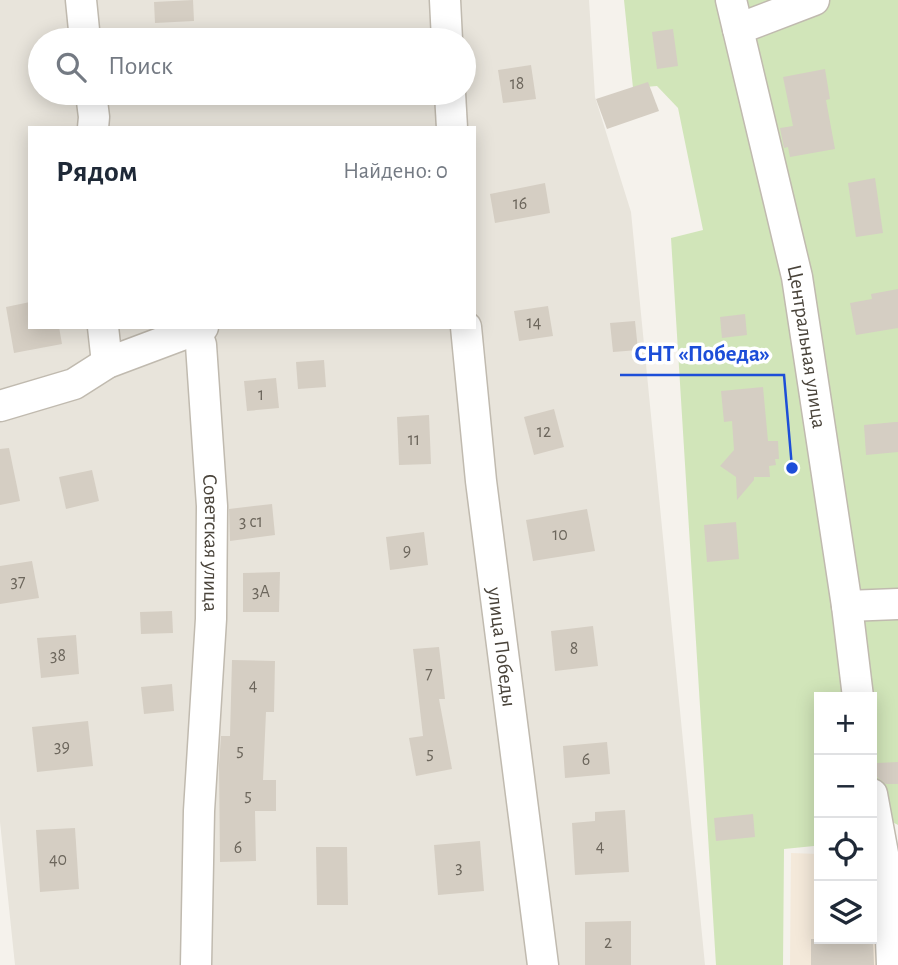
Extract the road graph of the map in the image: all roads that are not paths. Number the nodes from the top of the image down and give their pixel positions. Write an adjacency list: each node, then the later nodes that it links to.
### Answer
1 (81, 0): 5 (street)
2 (445, 0): 6 (street)
3 (814, 0): 4 (street)
4 (734, 14): 17 (street, Центральная улица)
5 (84, 28)
6 (446, 28)
7 (92, 105): 9 (street)
8 (451, 105): 10 (street)
9 (93, 126)
10 (452, 126)
11 (103, 329): 14 (street)
12 (199, 329): 14 (street, Советская улица); 20 (street, Советская улица)
13 (466, 329): 21 (street, улица Победы)
14 (107, 363): 15 (street, Советская улица)
15 (0, 406)
16 (898, 604): 17 (street)
17 (847, 606): 18 (street, Центральная улица)
18 (857, 692)
19 (881, 807): 22 (street)
20 (197, 965)
21 (543, 965)
22 (892, 965)

